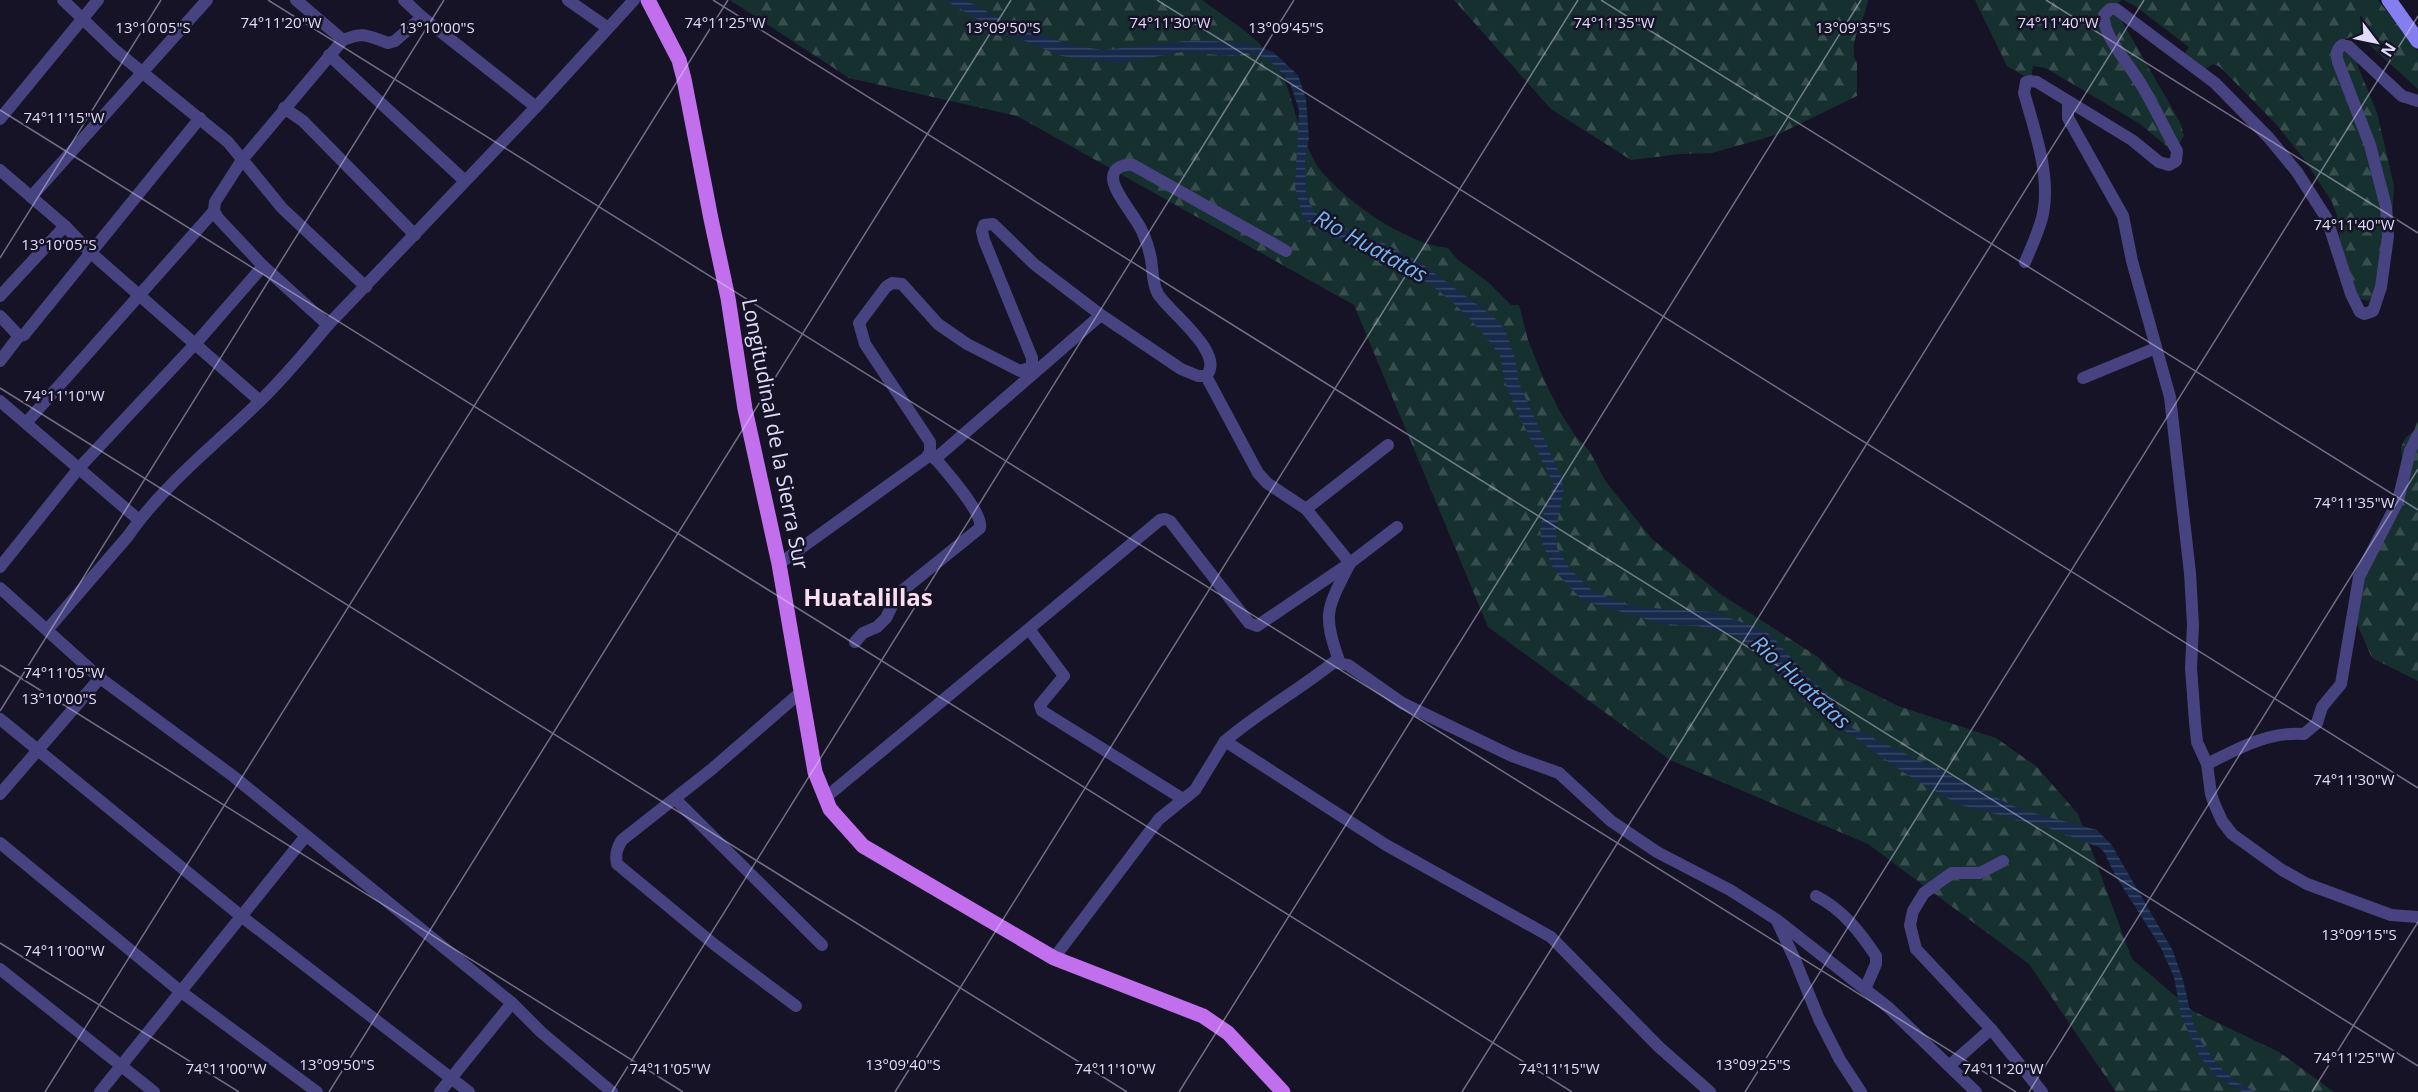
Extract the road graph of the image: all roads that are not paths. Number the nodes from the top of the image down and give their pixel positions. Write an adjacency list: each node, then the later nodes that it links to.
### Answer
1 (63, 0): 11 (street)
2 (98, 0): 11 (street)
3 (207, 0): 16 (street)
4 (296, 0): 13 (street)
5 (404, 0): 10 (street)
6 (568, 0): 12 (street)
7 (634, 0): 12 (street)
8 (648, 0): 57 (main road, Longitudinal de la Sierra Sur)
9 (2389, 0): 14 (street)
10 (422, 17): 13 (street); 19 (street)
11 (83, 18): 16 (street); 22 (street)
12 (608, 28): 19 (street)
13 (343, 40): 15 (street)
14 (2418, 41)
15 (329, 55): 20 (street); 25 (street)
16 (142, 71): 21 (street); 26 (street)
17 (2418, 101): 18 (street)
18 (2068, 102): 32 (street); 42 (street)
19 (536, 107): 25 (street)
20 (284, 108): 23 (street); 29 (street)
21 (200, 118): 23 (street); 31 (street)
22 (0, 119)
23 (242, 160): 27 (street); 34 (street)
24 (2, 175): 26 (street)
25 (465, 181): 29 (street)
26 (31, 197): 28 (street)
27 (214, 211): 33 (street); 36 (street)
28 (65, 226): 31 (street); 35 (street)
29 (415, 235): 34 (street)
30 (1286, 251): 44 (street)
31 (91, 253): 36 (street); 40 (street)
32 (2025, 262)
33 (263, 266): 39 (street); 41 (street)
34 (366, 287): 39 (street)
35 (0, 296)
36 (140, 296): 41 (street); 48 (street)
37 (1101, 315): 44 (street); 51 (street); 51 (street)
38 (0, 316): 40 (street)
39 (328, 325): 47 (street)
40 (19, 336): 43 (street)
41 (196, 343): 47 (street); 52 (street)
42 (2156, 348): 45 (street); 69 (street)
43 (0, 361)
44 (1206, 376): 53 (street)
45 (2083, 378)
46 (0, 401): 48 (street)
47 (260, 401): 54 (street)
48 (26, 423): 52 (street)
49 (2418, 435): 69 (street)
50 (1388, 445): 53 (street)
51 (932, 455): 57 (street); 62 (street)
52 (79, 468): 54 (street); 58 (street)
53 (1306, 509): 56 (street)
54 (140, 520): 61 (street)
55 (1397, 527): 56 (street)
56 (1350, 563): 60 (street); 63 (street)
57 (779, 564): 65 (main road, Longitudinal de la Sierra Sur)
58 (0, 567)
59 (0, 588): 61 (street)
60 (1029, 629): 71 (street); 73 (street)
61 (47, 630): 64 (street)
62 (855, 642)
63 (1339, 662): 67 (street); 80 (street)
64 (100, 678): 68 (street); 74 (street)
65 (801, 692): 71 (main road, Longitudinal de la Sierra Sur); 72 (street)
66 (0, 719): 68 (street)
67 (1225, 741): 73 (street); 99 (street)
68 (37, 749): 70 (street); 78 (street)
69 (2206, 764): 79 (street)
70 (0, 794)
71 (825, 798): 82 (main road, Longitudinal de la Sierra Sur)
72 (675, 799): 81 (street); 87 (street)
73 (1182, 799): 82 (street)
74 (305, 837): 78 (street); 86 (street)
75 (0, 843): 85 (street)
76 (2003, 861): 88 (street)
77 (1816, 896): 84 (street)
78 (241, 916): 85 (street); 91 (street)
79 (2418, 917)
80 (1777, 921): 84 (street); 100 (street)
81 (822, 945)
82 (1054, 958): 98 (main road, Longitudinal de la Sierra Sur)
83 (0, 969): 90 (street)
84 (1864, 988): 89 (street)
85 (180, 991): 90 (street); 94 (street)
86 (512, 1003): 91 (street); 97 (street)
87 (796, 1006)
88 (1991, 1029): 89 (street); 102 (street)
89 (1950, 1065): 101 (street)
90 (121, 1066): 92 (street); 93 (street)
91 (451, 1078): 95 (street); 96 (street)
92 (100, 1092)
93 (154, 1092)
94 (317, 1092)
95 (440, 1092)
96 (469, 1092)
97 (612, 1092)
98 (1283, 1092)
99 (1710, 1092)
100 (1861, 1092)
101 (1976, 1092)
102 (2042, 1092)

